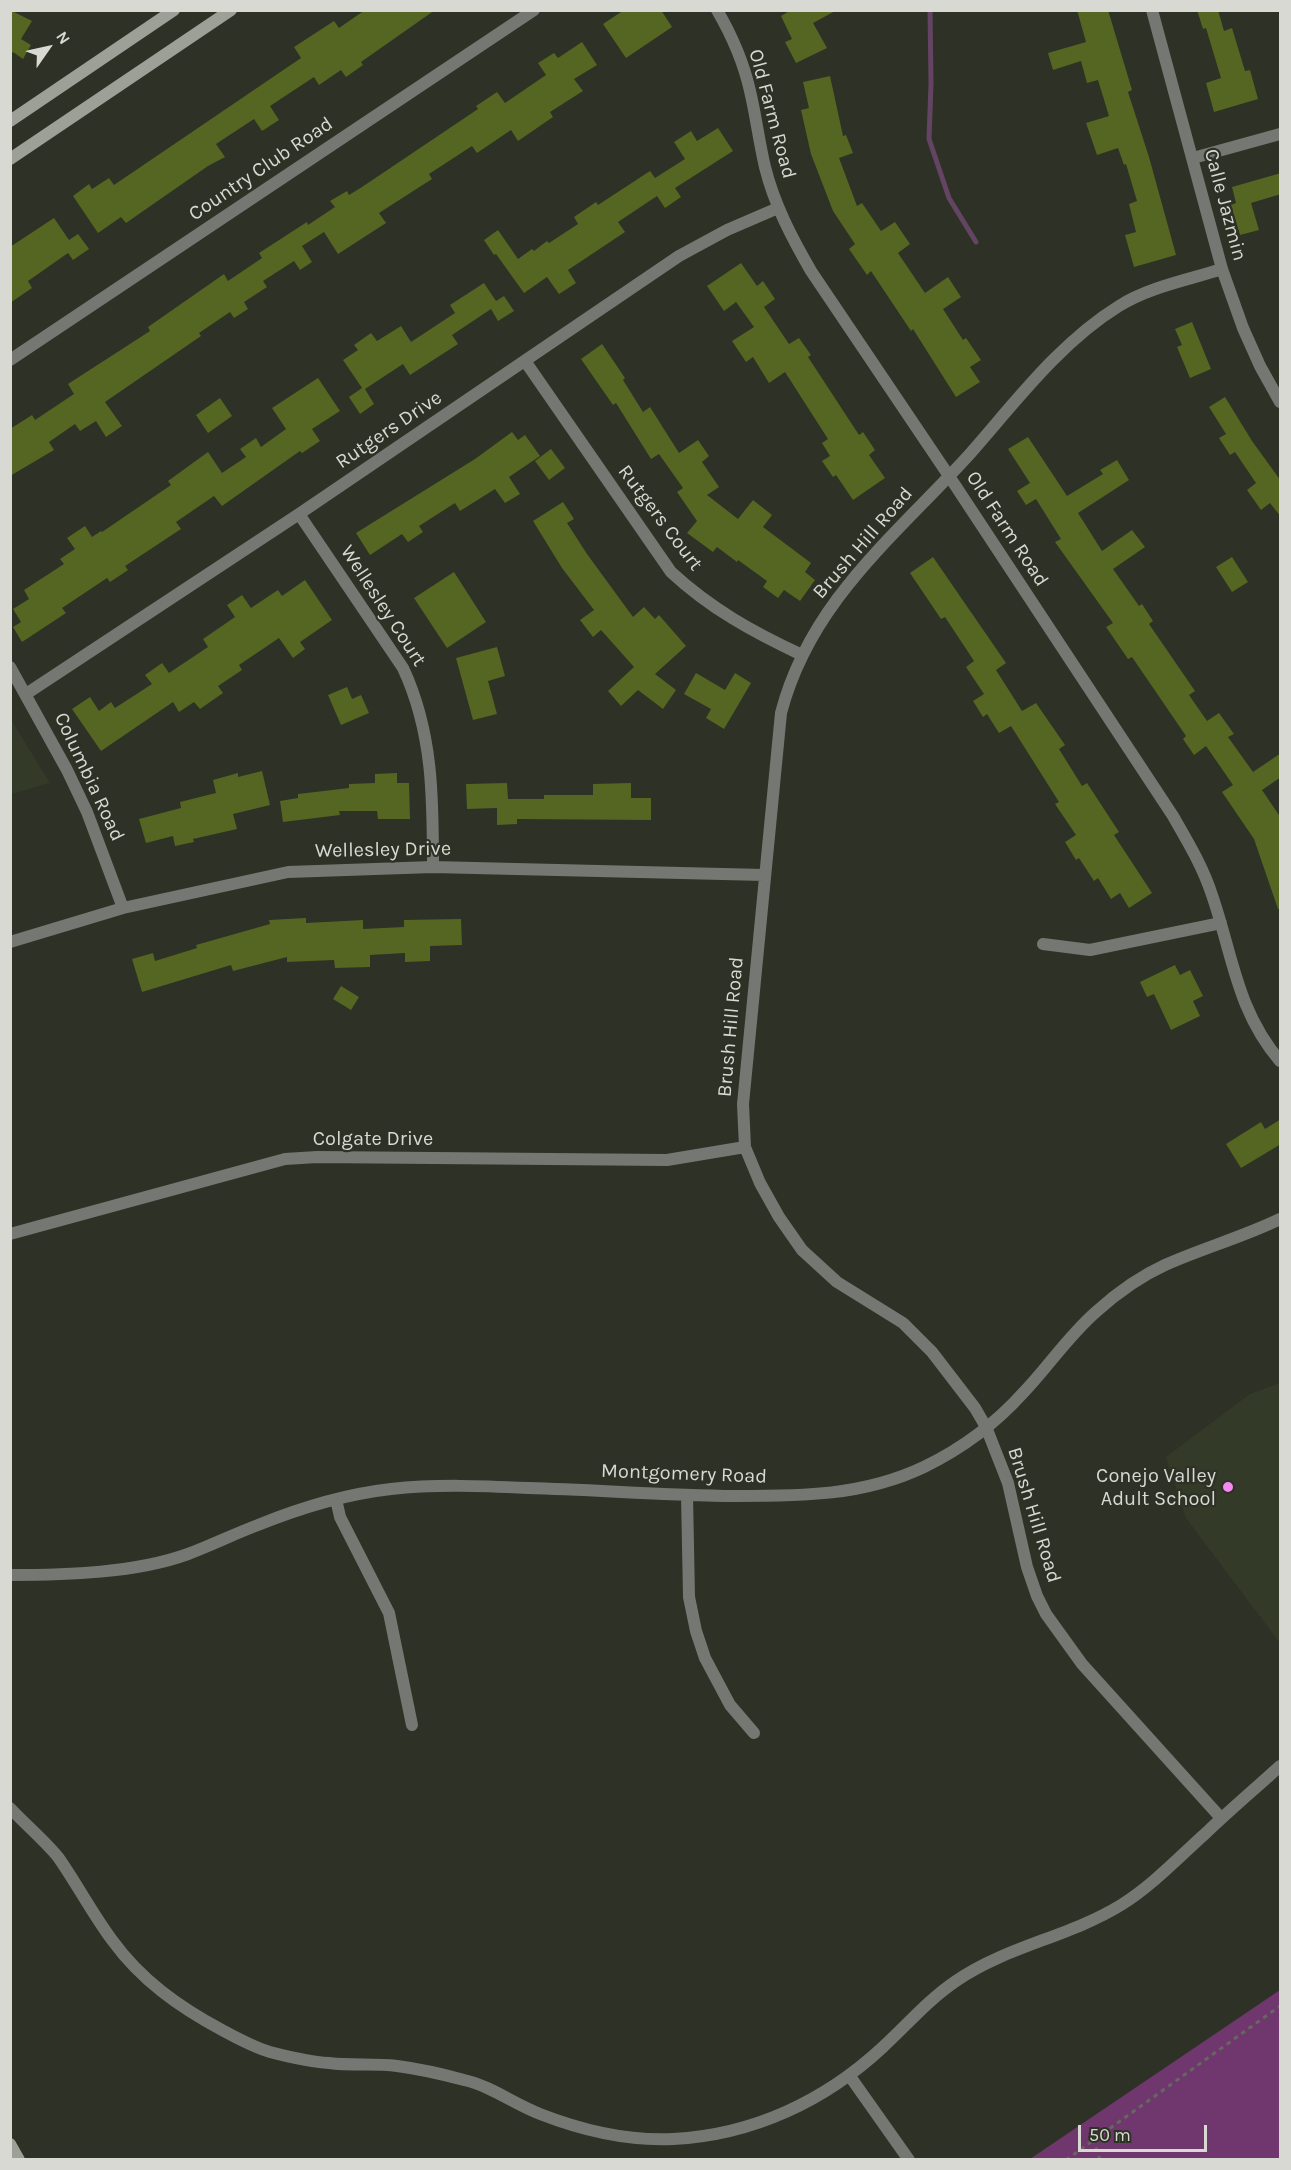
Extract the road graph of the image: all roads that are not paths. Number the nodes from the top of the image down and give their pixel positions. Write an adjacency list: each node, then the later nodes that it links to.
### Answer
1 (174, 10): 6 (main road)
2 (231, 10): 9 (main road)
3 (534, 10): 12 (street, Country Club Road)
4 (717, 10): 10 (street, Old Farm Road)
5 (1152, 10): 8 (street, Calle Jazmin)
6 (10, 121)
7 (1281, 134): 8 (street)
8 (1192, 158): 11 (street, Calle Jazmin)
9 (10, 159)
10 (778, 208): 13 (street, Rutgers Drive); 15 (street, Old Farm Road)
11 (1222, 269): 14 (street, Calle Jazmin); 15 (street, Brush Hill Road)
12 (10, 360)
13 (525, 362): 16 (street, Rutgers Drive); 17 (street, Rutgers Court)
14 (1281, 402)
15 (949, 476): 17 (street, Brush Hill Road); 23 (street, Old Farm Road)
16 (299, 514): 19 (street, Rutgers Drive); 20 (street, Wellesley Court)
17 (802, 655): 21 (street, Brush Hill Road)
18 (10, 667): 19 (street, Columbia Road)
19 (26, 693): 22 (street, Columbia Road)
20 (433, 867): 21 (street, Wellesley Drive); 22 (street, Wellesley Drive)
21 (764, 875): 27 (street, Brush Hill Road)
22 (123, 908): 24 (street, Wellesley Drive)
23 (1221, 923): 25 (street); 26 (street, Old Farm Road)
24 (10, 942)
25 (1043, 944)
26 (1281, 1061)
27 (745, 1147): 29 (street, Colgate Drive); 30 (street, Brush Hill Road)
28 (1281, 1219): 30 (street, Montgomery Road)
29 (10, 1234)
30 (986, 1427): 31 (street, Montgomery Road); 38 (street, Brush Hill Road)
31 (687, 1495): 32 (street, Montgomery Road); 35 (street)
32 (336, 1499): 33 (street, Montgomery Road); 34 (street)
33 (10, 1575)
34 (412, 1725)
35 (754, 1733)
36 (1281, 1766): 38 (street)
37 (10, 1808): 39 (street)
38 (1221, 1818): 39 (street)
39 (849, 2075): 40 (street)
40 (909, 2160)

